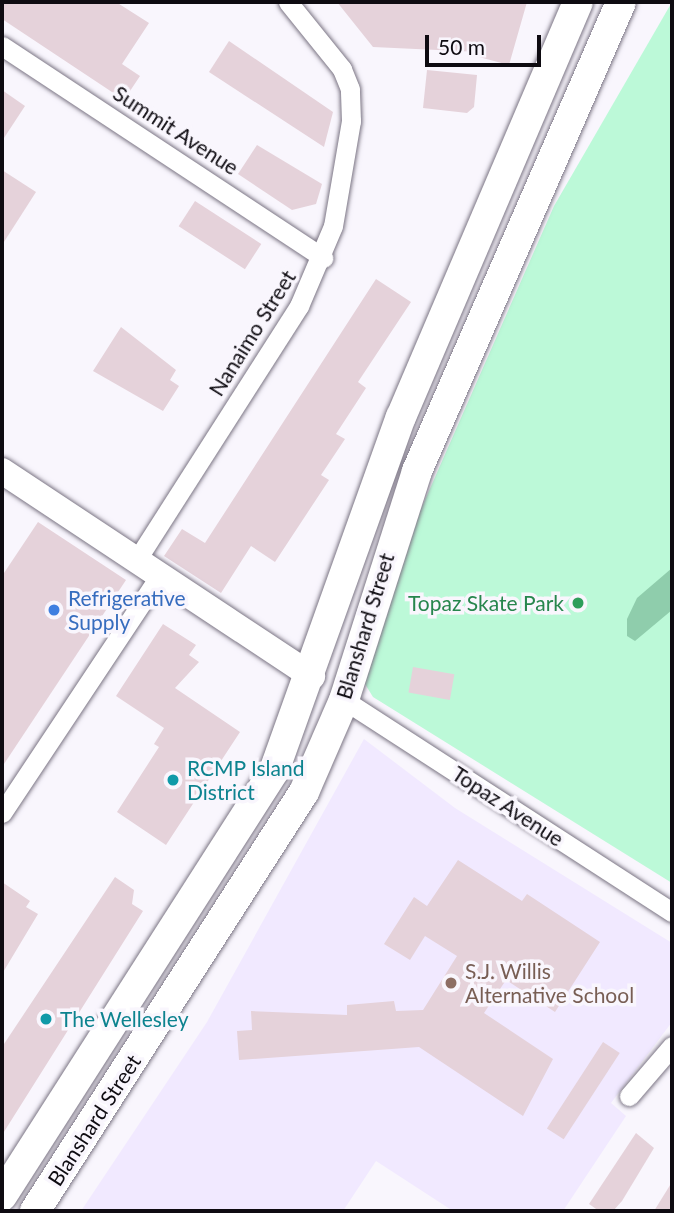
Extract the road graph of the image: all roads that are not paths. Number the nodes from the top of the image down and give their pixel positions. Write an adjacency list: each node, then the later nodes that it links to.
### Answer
1 (288, 2): 7 (street, Nanaimo Street)
2 (551, 2): 5 (main road)
3 (578, 2): 5 (main road, Blanshard Street)
4 (621, 2): 12 (main road, Blanshard Street)
5 (564, 36): 11 (main road, Blanshard Street)
6 (2, 46): 7 (street, Summit Avenue)
7 (323, 258): 9 (street, Nanaimo Street)
8 (4, 478): 9 (street)
9 (136, 561): 10 (street)
10 (159, 577): 11 (street); 13 (street)
11 (312, 676): 14 (main road); 18 (main road, Blanshard Street)
12 (344, 700): 14 (main road, Blanshard Street); 15 (street, Topaz Avenue)
13 (2, 813)
14 (248, 884): 19 (main road, Blanshard Street)
15 (672, 912)
16 (672, 1046): 17 (street)
17 (629, 1096)
18 (7, 1177)
19 (35, 1211)

